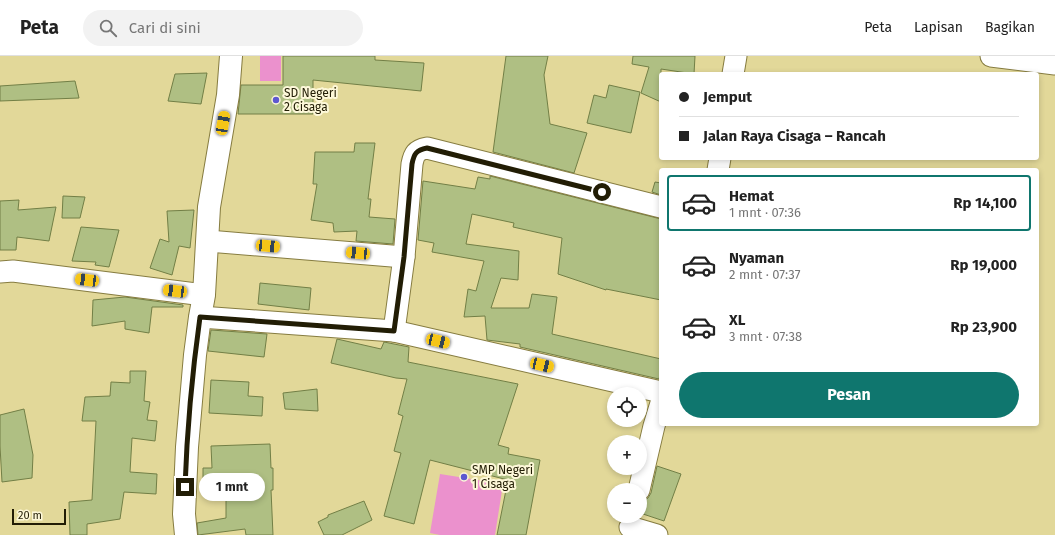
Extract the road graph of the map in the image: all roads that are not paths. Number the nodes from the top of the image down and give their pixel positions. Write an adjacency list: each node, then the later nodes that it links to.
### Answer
1 (231, 56): 7 (main road)
2 (736, 56): 5 (street)
3 (991, 56): 4 (street)
4 (1055, 64)
5 (733, 72)
6 (659, 206): 8 (street)
7 (208, 241): 8 (street); 10 (main road)
8 (404, 257): 12 (street)
9 (0, 272): 10 (street)
10 (204, 295): 11 (main road)
11 (200, 317): 12 (street); 17 (main road)
12 (394, 331): 13 (street)
13 (659, 392)
14 (659, 410): 15 (street)
15 (641, 483)
16 (630, 526): 18 (street)
17 (186, 535)
18 (657, 535)

